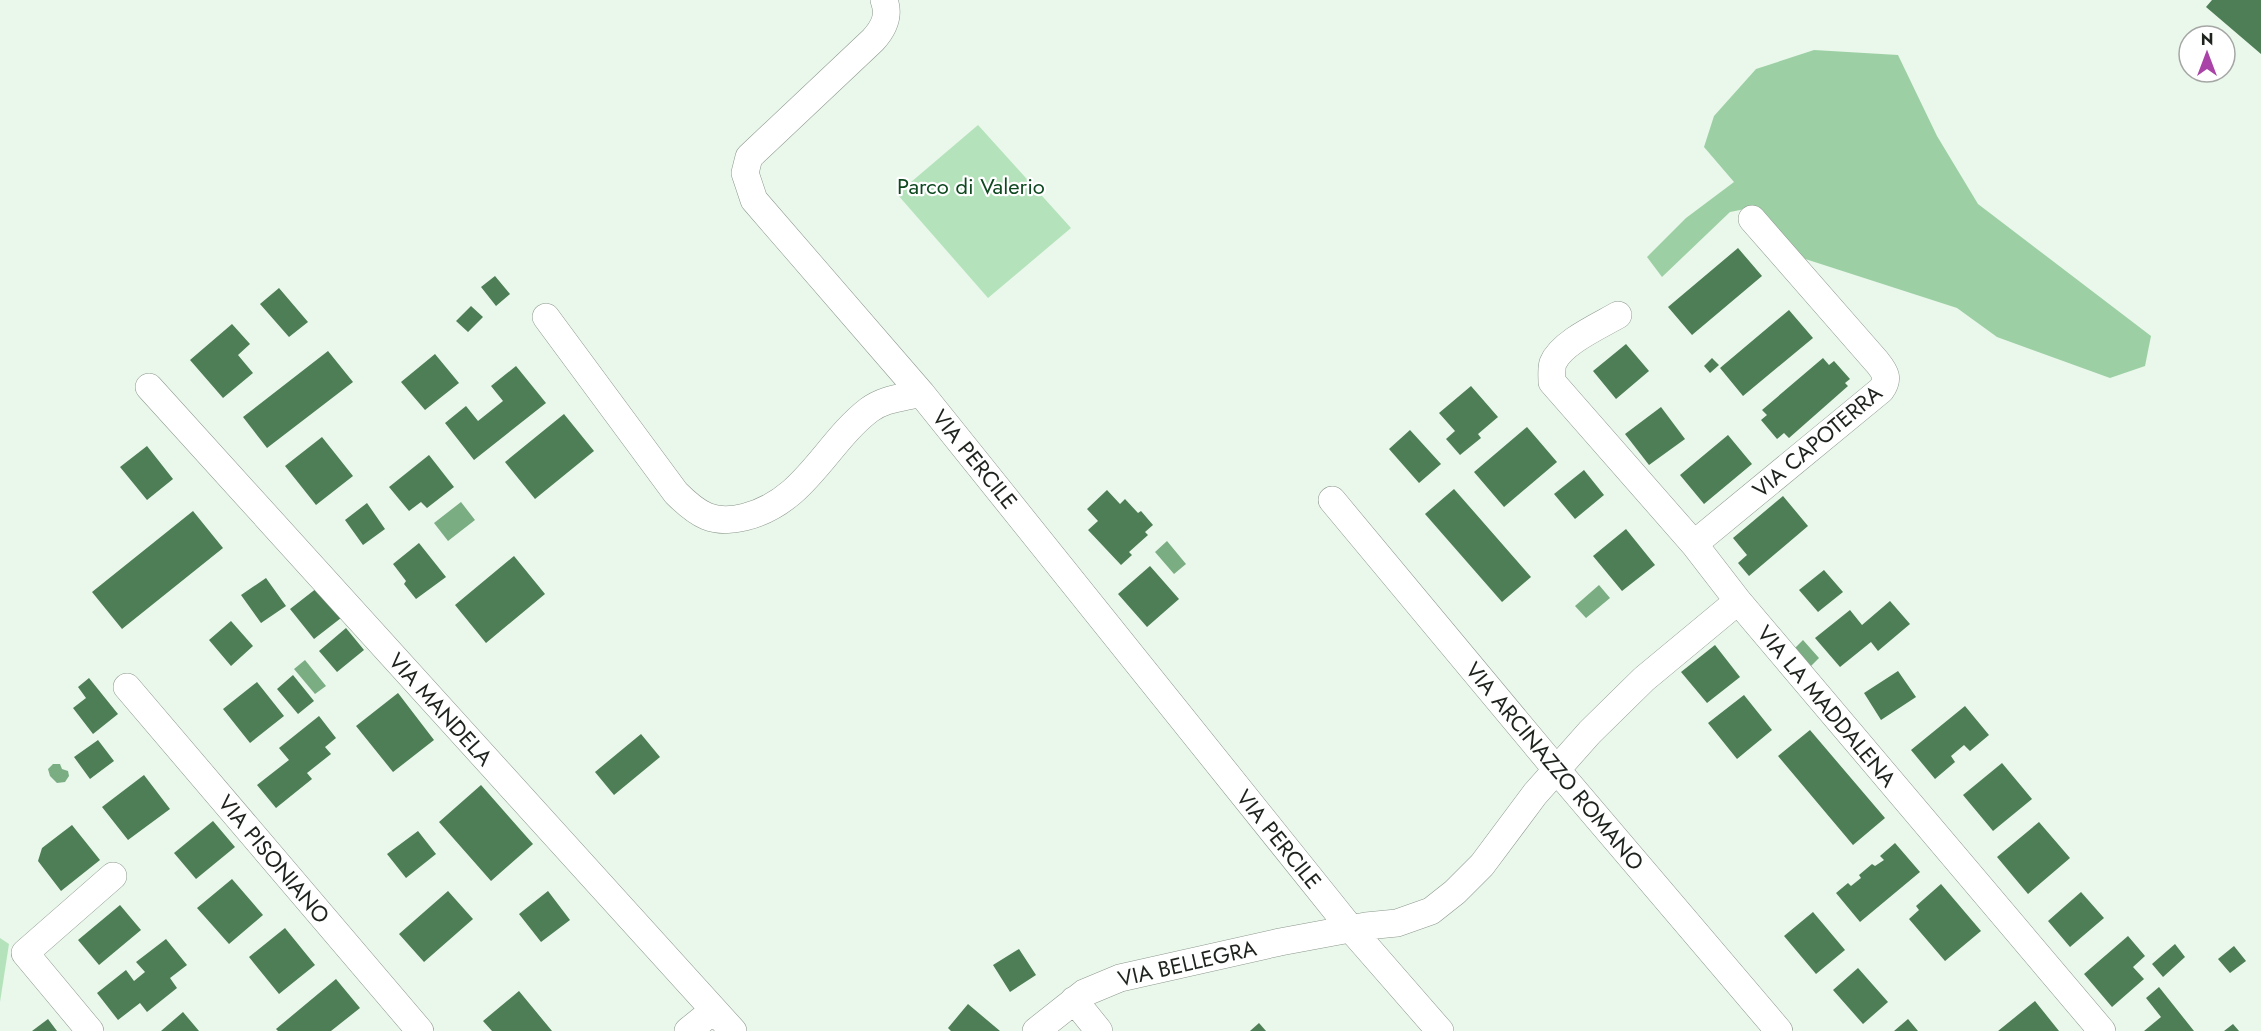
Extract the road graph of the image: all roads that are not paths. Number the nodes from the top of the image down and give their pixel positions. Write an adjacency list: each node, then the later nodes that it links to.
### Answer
1 (884, 0): 6 (street, VIA PERCILE)
2 (1752, 219): 8 (street, VIA CAPOTERRA)
3 (1618, 315): 8 (street, VIA LA MADDALENA)
4 (546, 317): 6 (street)
5 (149, 387): 15 (street, VIA MANDELA)
6 (921, 393): 13 (street, VIA PERCILE)
7 (1332, 500): 11 (street, VIA ARCINAZZO ROMANO)
8 (1694, 544): 9 (street, VIA LA MADDALENA)
9 (1738, 601): 11 (street, VIA BELLEGRA); 24 (street, VIA LA MADDALENA)
10 (127, 687): 17 (street, VIA PISONIANO)
11 (1556, 769): 13 (street, VIA BELLEGRA); 23 (street, VIA ARCINAZZO ROMANO)
12 (113, 876): 16 (street)
13 (1351, 929): 14 (street, VIA BELLEGRA); 22 (street, VIA PERCILE)
14 (1074, 1000): 20 (street, VIA BELLEGRA); 21 (street)
15 (714, 1010): 18 (street); 19 (street, VIA MANDELA)
16 (90, 1031)
17 (420, 1031)
18 (688, 1031)
19 (733, 1031)
20 (1036, 1031)
21 (1099, 1031)
22 (1440, 1031)
23 (1779, 1031)
24 (2102, 1031)

